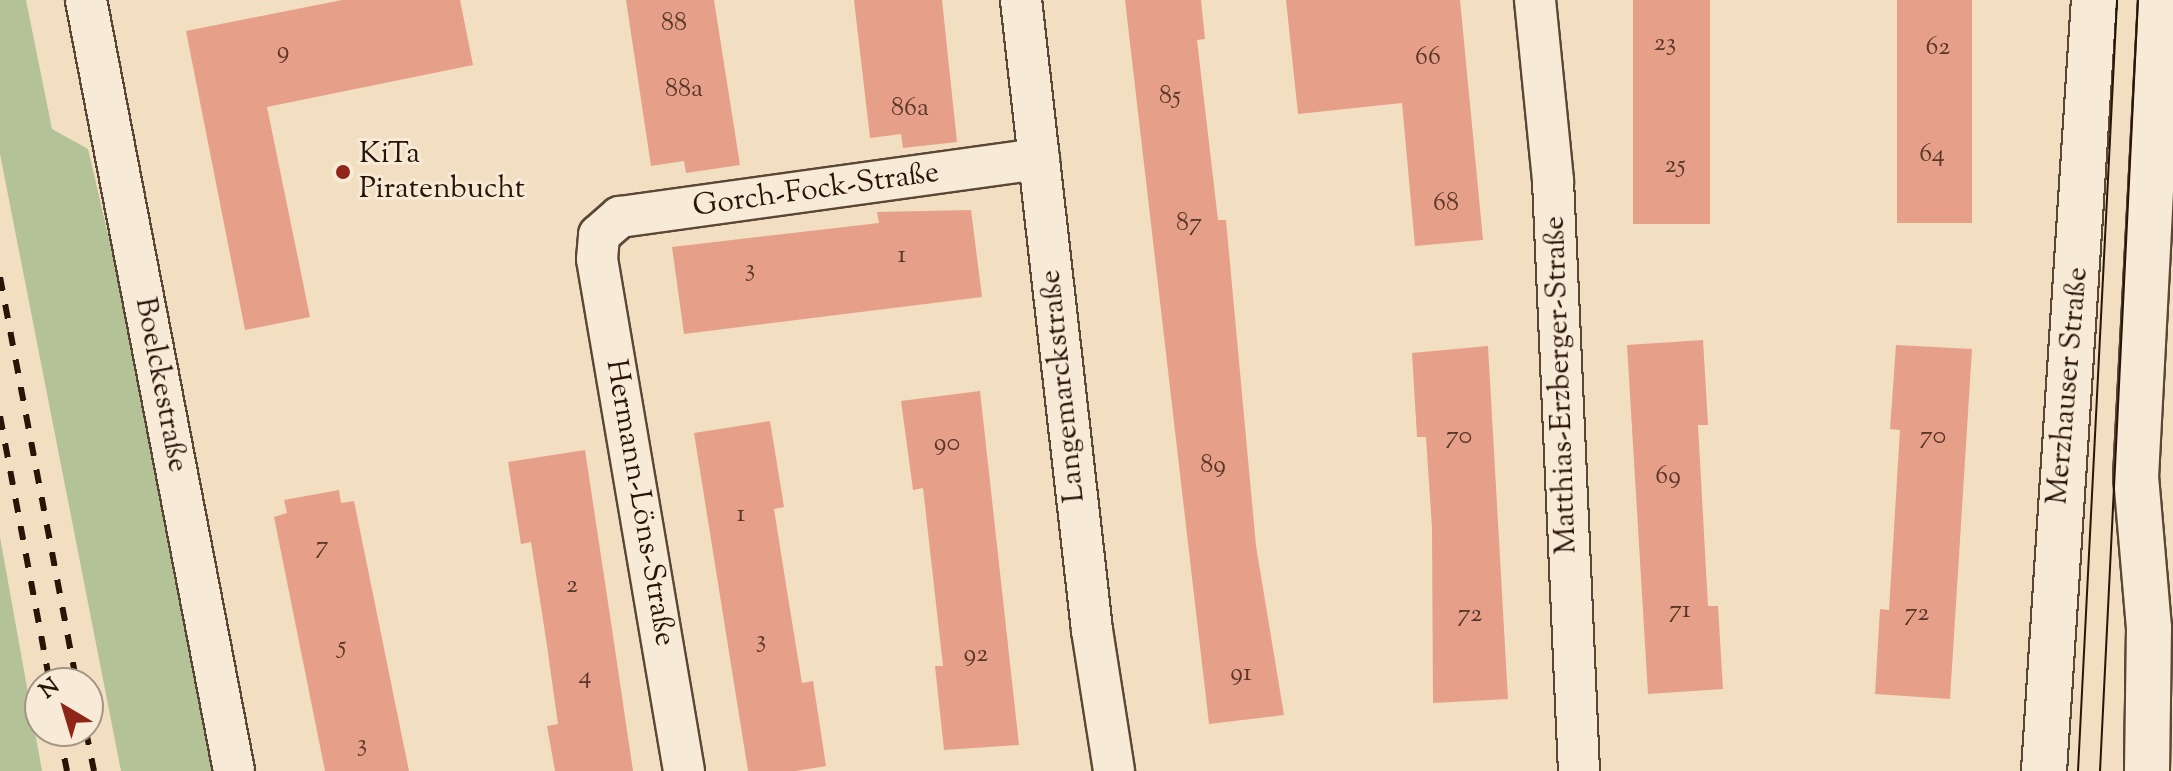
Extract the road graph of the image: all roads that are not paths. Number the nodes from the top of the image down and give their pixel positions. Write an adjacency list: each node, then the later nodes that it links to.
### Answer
1 (86, 0): 8 (street, Boelckestraße)
2 (1021, 0): 6 (street, Langemarckstraße)
3 (1535, 0): 11 (street, Matthias-Erzberger-Straße)
4 (2094, 0): 12 (main road, Merzhauser Straße)
5 (2161, 0): 13 (main road)
6 (1039, 159): 7 (street, Gorch-Fock-Straße); 10 (street, Langemarckstraße)
7 (599, 235): 9 (street, Hermann-Löns-Straße)
8 (234, 771)
9 (684, 771)
10 (1114, 771)
11 (1579, 771)
12 (2044, 771)
13 (2147, 771)

